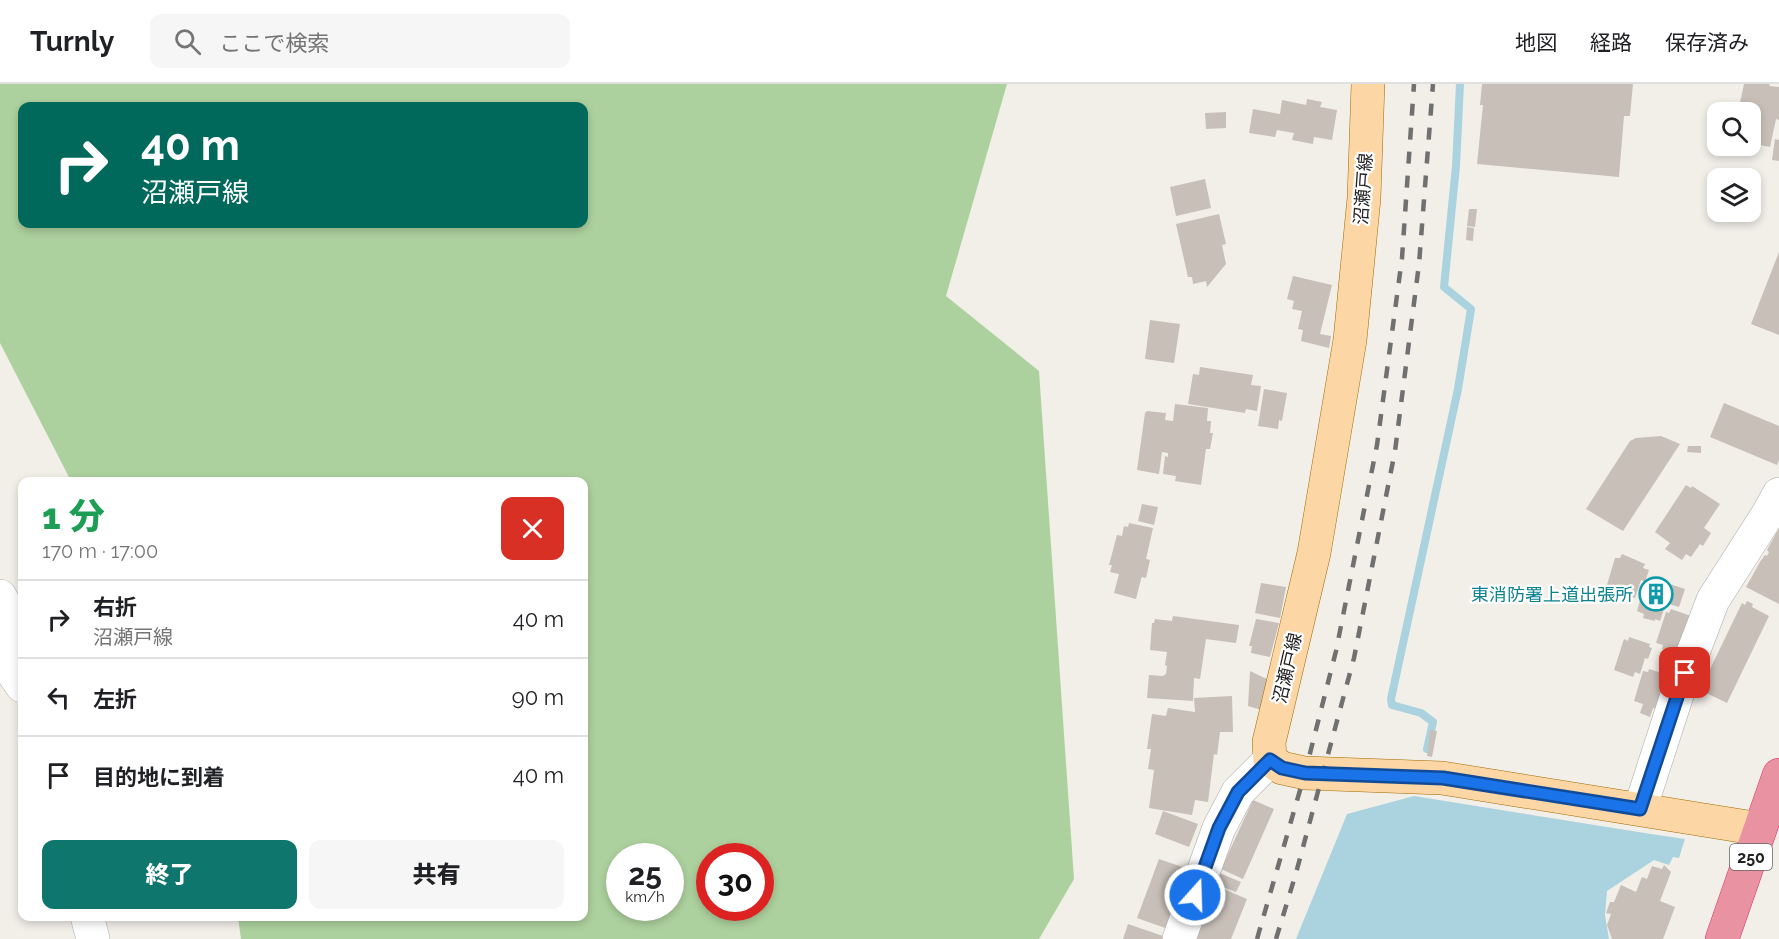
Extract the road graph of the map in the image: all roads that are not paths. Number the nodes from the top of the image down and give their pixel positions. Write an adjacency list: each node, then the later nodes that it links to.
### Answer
1 (1368, 84): 5 (main road, 沼瀬戸線)
2 (1779, 494): 7 (street)
3 (0, 596): 4 (street)
4 (18, 680)
5 (1270, 760): 7 (main road); 11 (street)
6 (1779, 774): 8 (highway, 250)
7 (1640, 809): 8 (main road)
8 (1760, 829): 12 (highway, 250)
9 (88, 921): 10 (street)
10 (93, 939)
11 (1179, 939)
12 (1722, 939)

